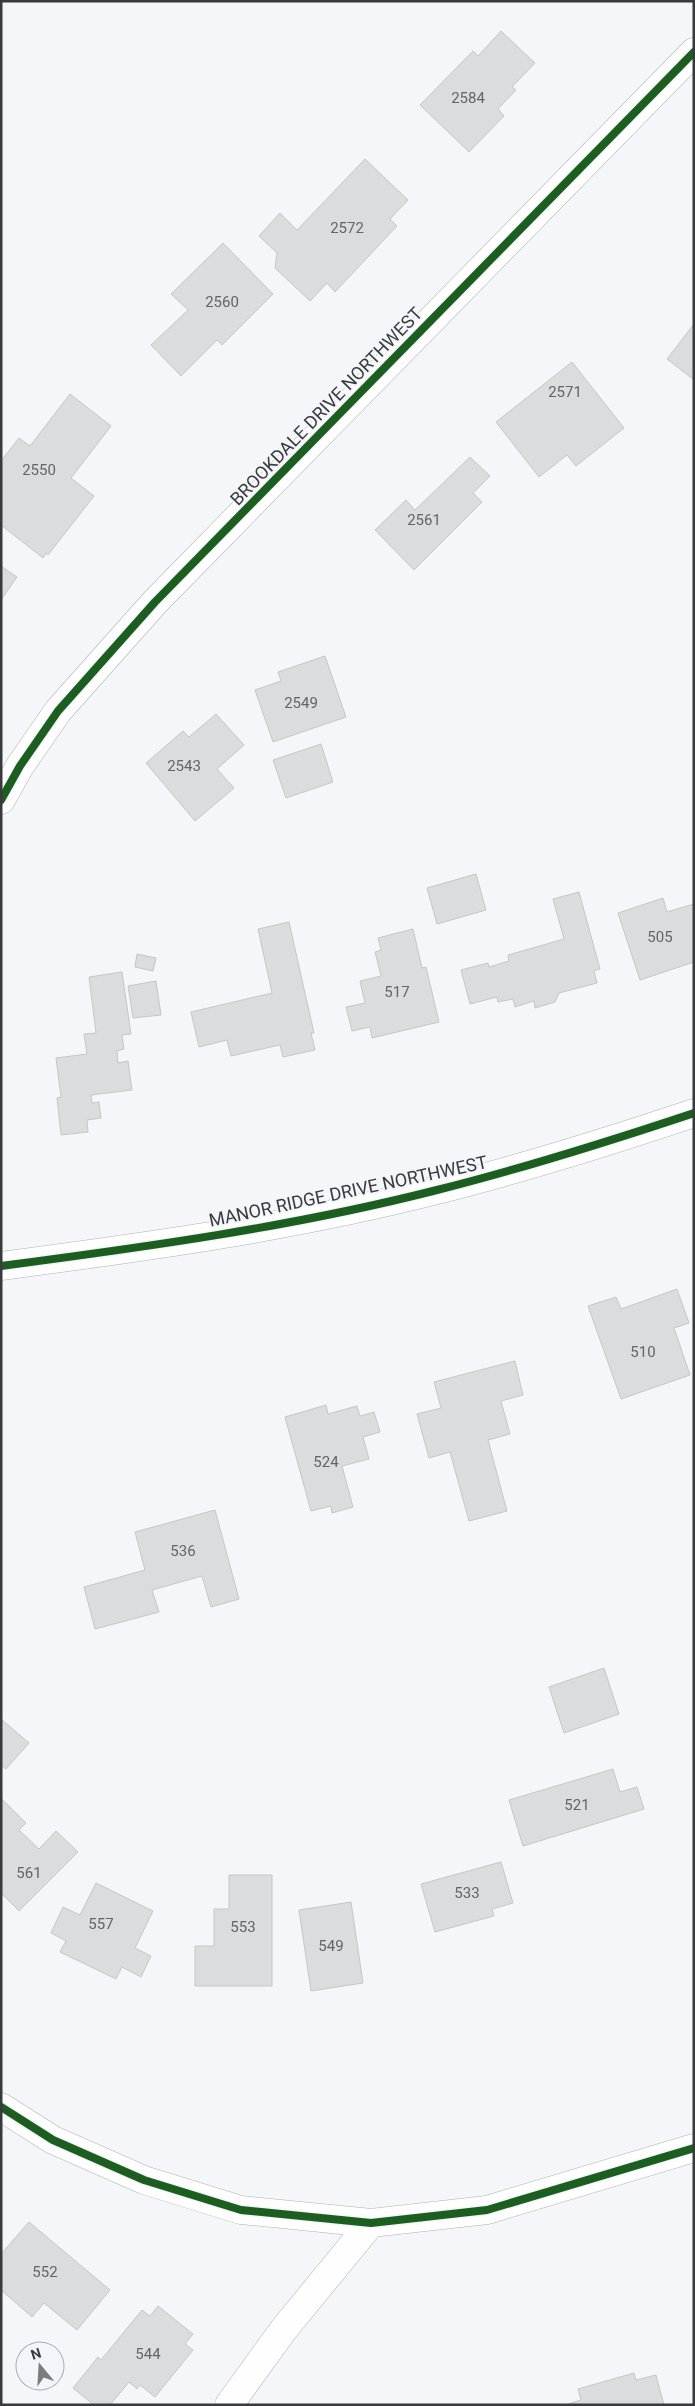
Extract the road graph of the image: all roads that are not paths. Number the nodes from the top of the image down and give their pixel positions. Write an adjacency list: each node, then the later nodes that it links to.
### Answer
1 (694, 52): 2 (street, BROOKDALE DRIVE NORTHWEST)
2 (1, 800)
3 (694, 1114): 4 (street, MANOR RIDGE DRIVE NORTHWEST)
4 (1, 1266)
5 (1, 2107): 7 (street)
6 (694, 2148): 7 (street)
7 (371, 2223): 8 (street)
8 (229, 2405)

